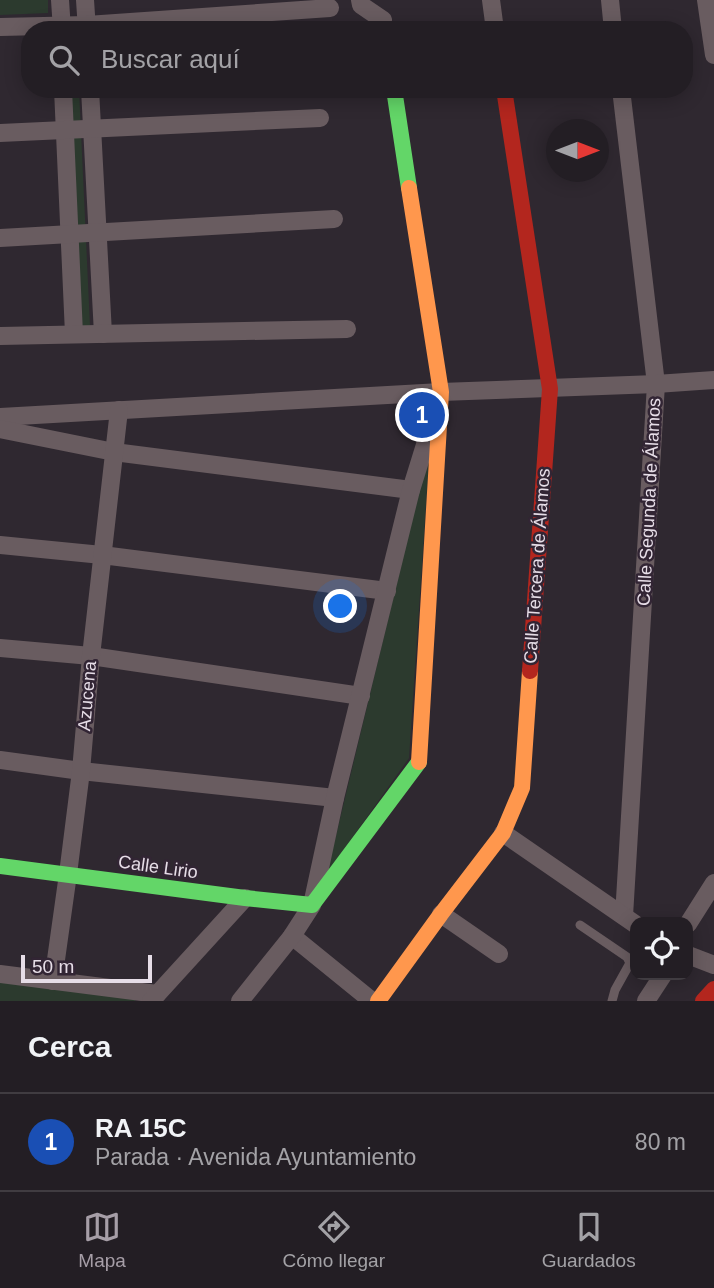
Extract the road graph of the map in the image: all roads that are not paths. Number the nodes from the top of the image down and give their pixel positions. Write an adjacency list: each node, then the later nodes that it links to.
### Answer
1 (60, 0): 9 (street)
2 (85, 0): 10 (street)
3 (360, 0): 12 (street)
4 (380, 0): 13 (street)
5 (491, 0): 14 (street)
6 (610, 0): 15 (street)
7 (706, 0): 18 (street)
8 (330, 8): 11 (street)
9 (62, 21)
10 (87, 21)
11 (164, 21)
12 (379, 21)
13 (383, 21)
14 (494, 21)
15 (612, 21)
16 (0, 27): 17 (street)
17 (21, 27)
18 (714, 55)
19 (63, 98): 25 (street)
20 (90, 98): 26 (street)
21 (395, 98): 39 (street)
22 (505, 98): 38 (street, Calle Tercera de Álamos)
23 (622, 98): 37 (street, Calle Segunda de Álamos)
24 (320, 118): 26 (street)
25 (64, 130): 26 (street); 27 (street); 30 (street)
26 (92, 130): 29 (street)
27 (0, 132)
28 (334, 219): 29 (street)
29 (98, 234): 30 (street); 34 (street)
30 (70, 235): 31 (street); 33 (street)
31 (0, 239)
32 (348, 328): 34 (street)
33 (74, 334): 34 (street); 35 (street)
34 (103, 334)
35 (0, 336)
36 (714, 380): 37 (street)
37 (656, 384): 38 (street); 62 (street, Calle Segunda de Álamos)
38 (550, 388): 39 (street); 54 (street, Calle Tercera de Álamos)
39 (441, 392): 40 (street); 44 (street); 59 (street)
40 (119, 410): 41 (street); 43 (street, Azucena)
41 (0, 416)
42 (0, 429): 43 (street)
43 (114, 452): 44 (street); 46 (street, Azucena)
44 (411, 491): 47 (street)
45 (0, 545): 46 (street)
46 (102, 555): 47 (street); 49 (street, Azucena)
47 (387, 591): 50 (street)
48 (0, 648): 49 (street)
49 (91, 656): 50 (street); 52 (street, Azucena)
50 (361, 696): 53 (street)
51 (0, 760): 52 (street)
52 (81, 771): 53 (street); 56 (street, Azucena)
53 (335, 798): 59 (street)
54 (503, 832): 60 (street, Calle Tercera de Álamos); 62 (street)
55 (0, 866): 56 (street, Calle Lirio)
56 (68, 874): 58 (street, Calle Lirio); 70 (street, Azucena)
57 (714, 883): 61 (street)
58 (245, 898): 59 (street, Calle Lirio); 72 (street)
59 (312, 905): 64 (street)
60 (441, 914): 65 (street); 75 (street, Calle Tercera de Álamos)
61 (693, 917)
62 (629, 920)
63 (580, 925): 76 (lane)
64 (292, 936): 73 (street); 74 (street)
65 (499, 954)
66 (693, 957): 67 (street)
67 (714, 965)
68 (0, 974): 70 (street)
69 (660, 980): 77 (street)
70 (53, 981): 72 (street)
71 (714, 989): 78 (street)
72 (154, 998)
73 (240, 1001)
74 (372, 1001)
75 (378, 1001)
76 (612, 1001)
77 (646, 1001)
78 (703, 1001)

